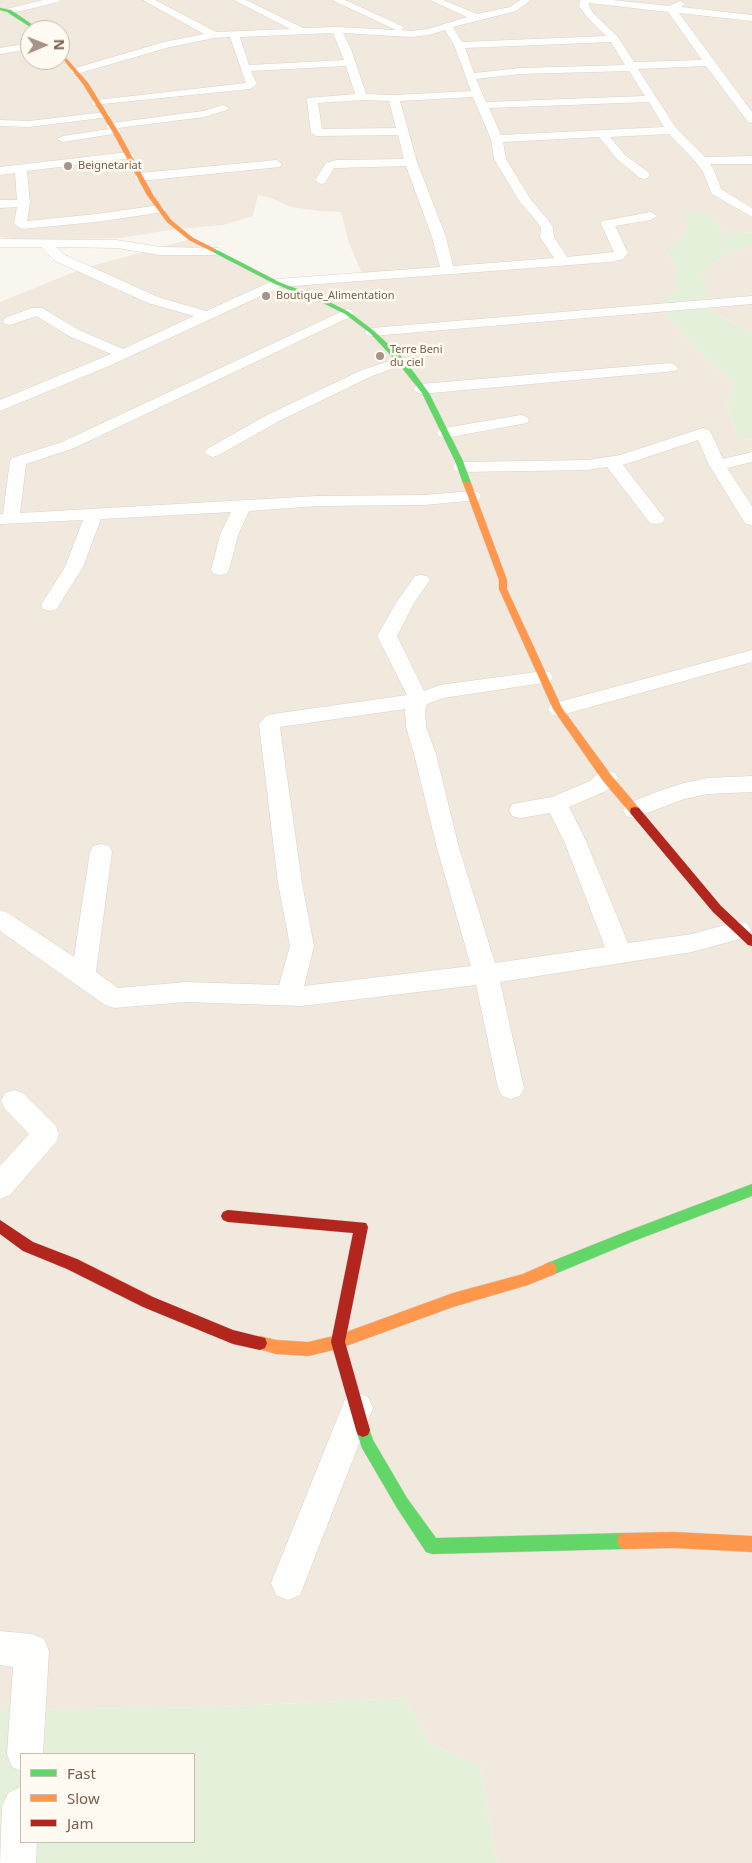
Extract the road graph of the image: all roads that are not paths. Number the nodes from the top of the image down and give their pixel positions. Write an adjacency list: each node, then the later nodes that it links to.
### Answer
1 (55, 0): 11 (street)
2 (148, 0): 20 (street)
3 (239, 0): 17 (street)
4 (337, 0): 19 (street)
5 (435, 0): 12 (street)
6 (526, 0): 12 (street)
7 (585, 0): 9 (street); 21 (street)
8 (682, 0): 10 (street)
9 (598, 1): 10 (street)
10 (672, 9): 13 (street); 26 (street)
11 (4, 10): 14 (street)
12 (476, 17): 15 (street)
13 (752, 18)
14 (21, 20)
15 (448, 27): 19 (street); 22 (street)
16 (336, 30): 17 (street); 19 (street); 25 (street)
17 (300, 31): 18 (street)
18 (234, 34): 20 (street); 29 (street)
19 (411, 34)
20 (214, 35): 30 (street)
21 (614, 40): 22 (street); 28 (street)
22 (459, 45): 31 (street)
23 (20, 48): 24 (street)
24 (0, 51)
25 (351, 63): 29 (street); 33 (street)
26 (709, 63): 28 (street); 40 (street)
27 (70, 64): 30 (street)
28 (632, 67): 31 (street); 35 (street)
29 (245, 68): 36 (street)
30 (76, 71): 36 (street)
31 (470, 77): 32 (street)
32 (477, 94): 34 (street); 37 (street)
33 (363, 97): 34 (street); 44 (street)
34 (394, 98): 44 (street)
35 (653, 99): 37 (street); 43 (street)
36 (97, 103): 39 (street)
37 (482, 106): 47 (street)
38 (223, 108): 42 (street)
39 (105, 115): 41 (street); 42 (street)
40 (752, 120)
41 (0, 123)
42 (114, 129): 46 (street); 48 (street)
43 (672, 130): 45 (street); 50 (street)
44 (402, 131): 51 (street)
45 (602, 134): 47 (street); 55 (street)
46 (63, 140)
47 (498, 140): 66 (street)
48 (128, 156): 53 (street); 56 (street)
49 (752, 160): 50 (street)
50 (701, 161): 61 (street)
51 (411, 162): 57 (street); 67 (street)
52 (276, 164): 56 (street)
53 (21, 170): 54 (street); 58 (street)
54 (0, 171)
55 (644, 175)
56 (140, 176): 60 (street)
57 (321, 180)
58 (24, 203): 59 (street); 60 (street)
59 (0, 204)
60 (160, 210): 65 (street)
61 (752, 213)
62 (651, 216): 66 (street)
63 (0, 243): 64 (street)
64 (45, 244): 65 (street); 71 (street)
65 (214, 251): 68 (street)
66 (563, 262): 67 (street)
67 (448, 271): 68 (street)
68 (277, 283): 70 (street); 71 (street)
69 (752, 300): 73 (street)
70 (347, 314): 73 (street); 89 (street)
71 (205, 315): 74 (street)
72 (10, 321): 74 (street)
73 (372, 332): 75 (street)
74 (122, 354): 78 (street)
75 (402, 361): 77 (street); 81 (street)
76 (670, 368): 77 (street)
77 (421, 389): 80 (street)
78 (0, 406)
79 (521, 420): 80 (street)
80 (446, 433): 85 (street)
81 (213, 452)
82 (752, 457): 84 (street)
83 (611, 461): 84 (street); 85 (street); 90 (street)
84 (718, 465): 91 (street)
85 (461, 467): 86 (street)
86 (472, 496): 87 (street); 96 (street)
87 (242, 507): 88 (street); 92 (street)
88 (94, 515): 89 (street); 94 (street)
89 (6, 518)
90 (656, 519)
91 (752, 520)
92 (220, 570)
93 (421, 580): 97 (street)
94 (50, 605)
95 (752, 656): 98 (street)
96 (543, 677): 97 (street); 98 (street)
97 (418, 700): 108 (street); 110 (street)
98 (558, 709): 99 (street)
99 (607, 778): 101 (street); 103 (street)
100 (752, 784): 103 (street)
101 (556, 804): 102 (street); 107 (street)
102 (520, 810)
103 (634, 810): 106 (street)
104 (101, 852): 109 (street)
105 (0, 919): 109 (street)
106 (745, 936): 107 (street)
107 (620, 954): 108 (street)
108 (486, 974): 110 (street); 111 (street)
109 (83, 976): 110 (street)
110 (289, 996)
111 (511, 1088)
112 (14, 1101): 113 (street)
113 (0, 1186)
114 (752, 1190): 117 (street)
115 (228, 1216): 117 (street)
116 (0, 1226): 117 (street)
117 (338, 1342): 118 (street)
118 (357, 1408): 119 (street); 120 (street)
119 (752, 1544)
120 (288, 1583)
121 (0, 1648): 122 (street)
122 (25, 1753)
123 (20, 1820): 124 (street)
124 (17, 1863)

